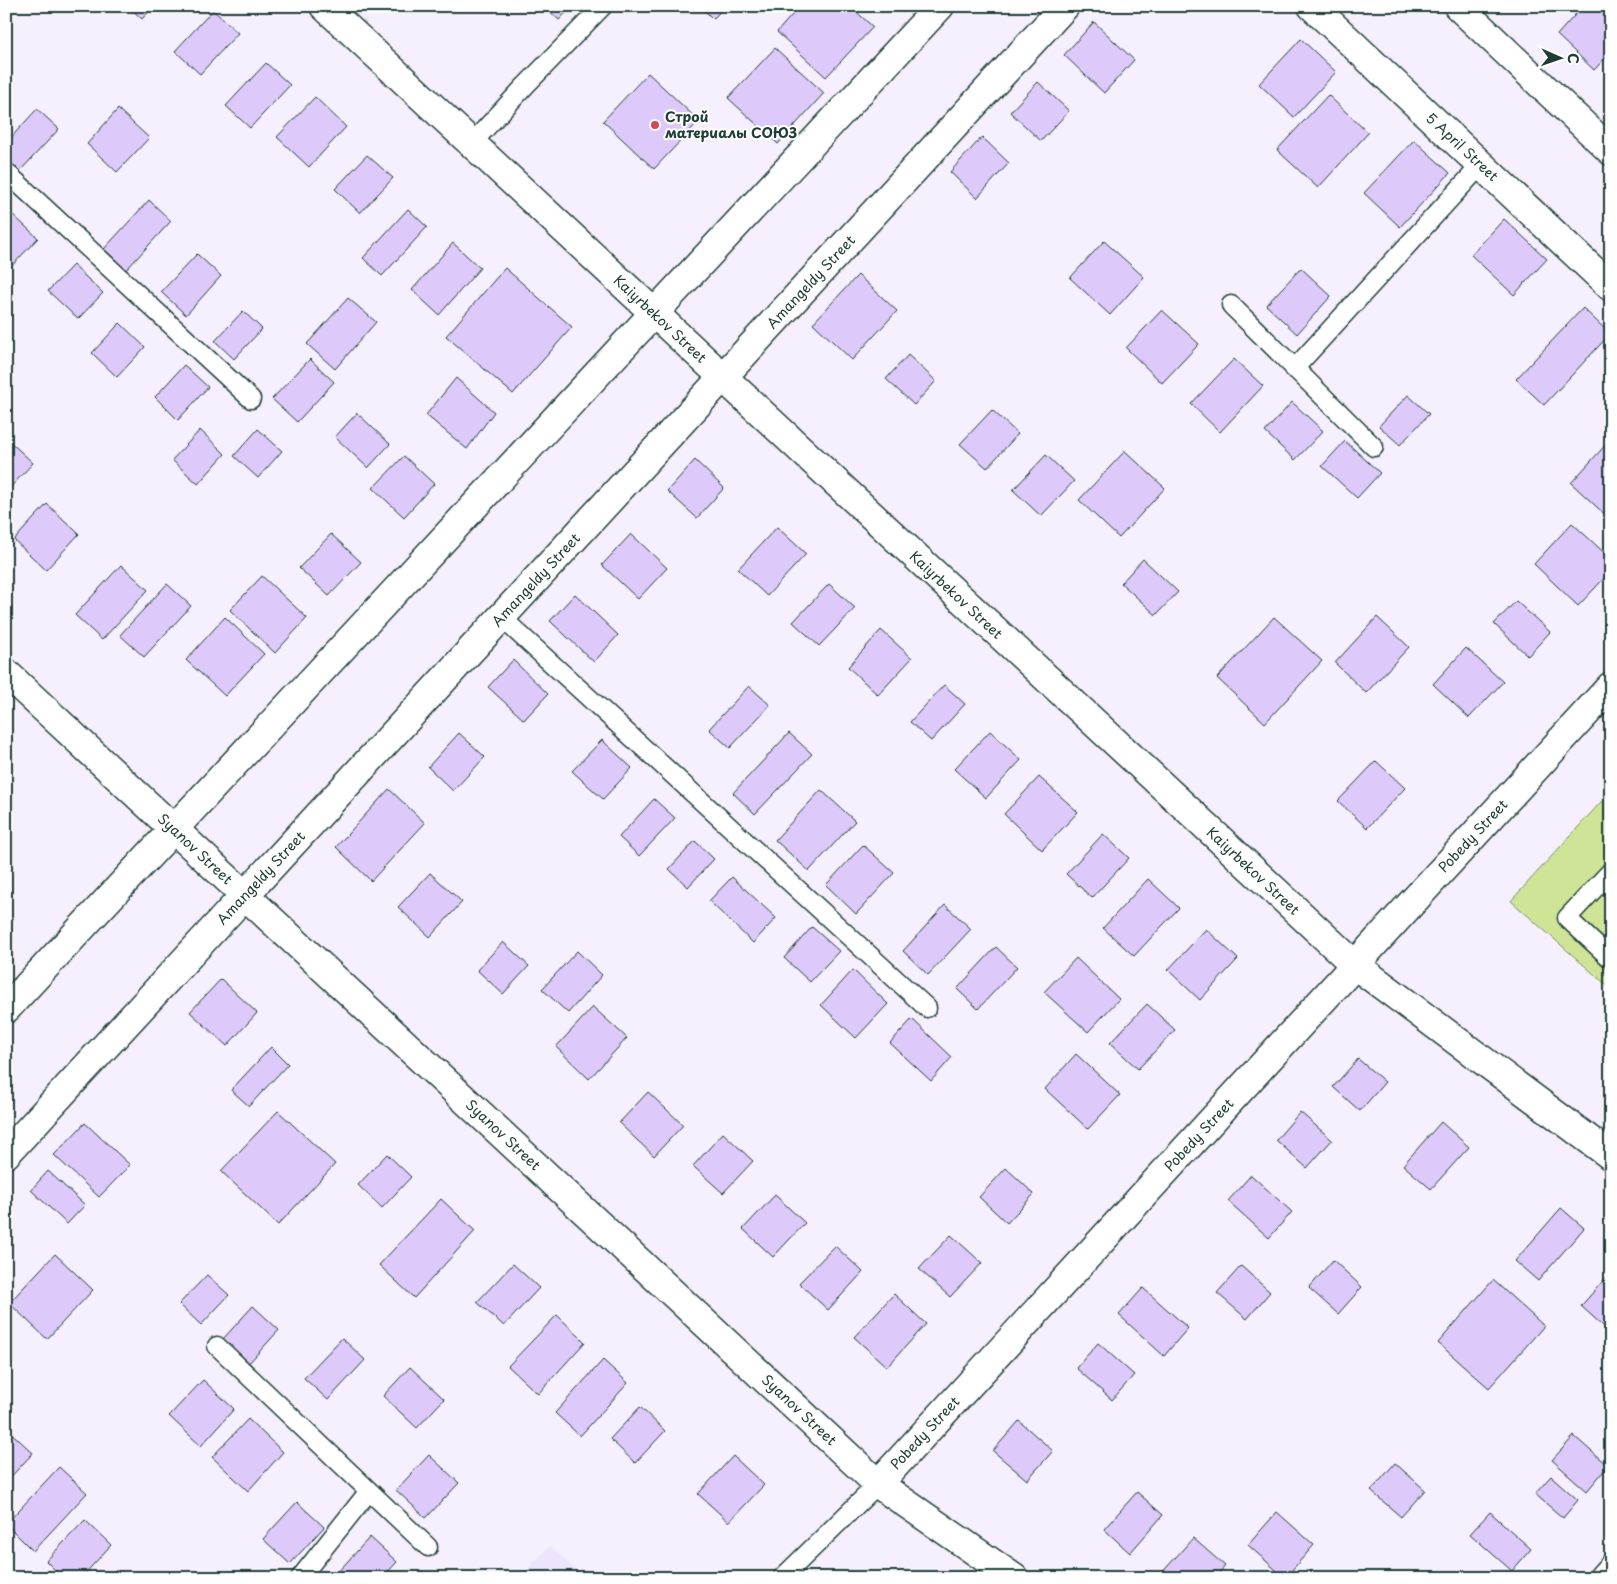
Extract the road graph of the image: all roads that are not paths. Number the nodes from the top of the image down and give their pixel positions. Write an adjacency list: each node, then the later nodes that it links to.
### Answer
1 (324, 6): 7 (street, Kaiyrbekov Street)
2 (603, 6): 7 (lane)
3 (940, 6): 13 (street)
4 (1065, 6): 15 (street, Amangeldy Street)
5 (1312, 6): 9 (street, 5 April Street)
6 (1458, 6): 8 (street)
7 (472, 144): 13 (street, Kaiyrbekov Street)
8 (1611, 151)
9 (1481, 165): 11 (street, 5 April Street); 14 (lane)
10 (6, 172): 16 (lane)
11 (1611, 287)
12 (1231, 305): 14 (lane)
13 (654, 314): 15 (street, Kaiyrbekov Street); 21 (street)
14 (1294, 368): 17 (lane)
15 (723, 378): 18 (street, Amangeldy Street); 25 (street, Kaiyrbekov Street)
16 (251, 399)
17 (1374, 447)
18 (502, 618): 23 (street, Amangeldy Street); 26 (lane)
19 (6, 673): 21 (street, Syanov Street)
20 (1611, 686): 25 (street, Pobedy Street)
21 (174, 829): 23 (street, Syanov Street); 27 (street)
22 (1611, 871): 24 (lane)
23 (245, 896): 28 (street, Amangeldy Street); 31 (street, Syanov Street)
24 (1611, 959)
25 (1355, 965): 29 (street, Kaiyrbekov Street); 31 (street, Pobedy Street)
26 (927, 1008)
27 (6, 1009)
28 (6, 1154)
29 (1611, 1156)
30 (217, 1346): 32 (lane)
31 (878, 1484): 36 (lane, Pobedy Street); 37 (street, Syanov Street)
32 (369, 1491): 33 (lane); 35 (lane)
33 (428, 1547)
34 (1611, 1569): 38 (street)
35 (300, 1578)
36 (782, 1578)
37 (1014, 1578)
38 (1603, 1578)

